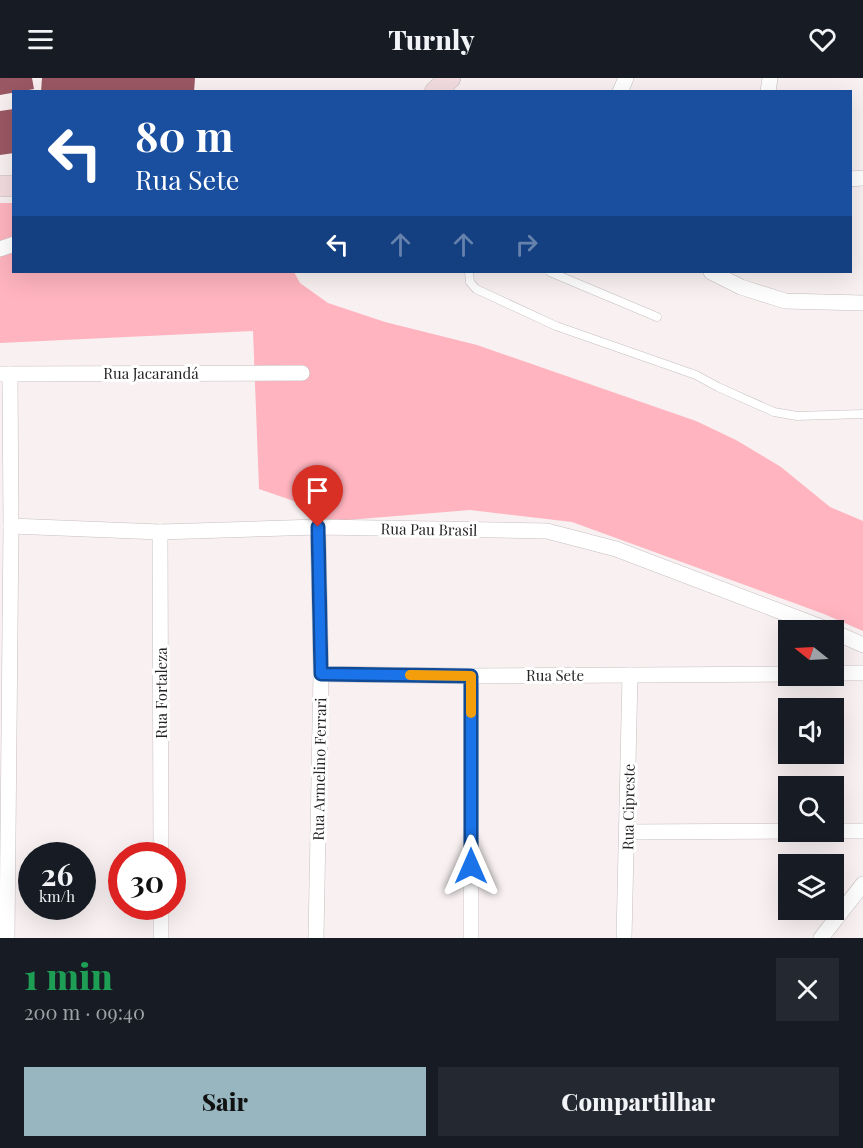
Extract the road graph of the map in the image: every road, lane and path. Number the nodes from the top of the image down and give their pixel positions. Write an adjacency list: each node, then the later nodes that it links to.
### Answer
1 (469, 273): 8 (lane)
2 (552, 273): 5 (lane)
3 (713, 273): 4 (street)
4 (863, 303)
5 (657, 317)
6 (302, 373): 7 (street, Rua Jacarandá)
7 (5, 374): 9 (street)
8 (863, 414)
9 (11, 526): 11 (street, Rua Pau Brasil); 28 (street)
10 (318, 527): 11 (street, Rua Pau Brasil); 12 (street, Rua Pau Brasil); 16 (street, Rua Armelino Ferrari)
11 (160, 531): 25 (street, Rua Fortaleza)
12 (803, 620)
13 (844, 636): 14 (street)
14 (863, 645)
15 (863, 673): 18 (street)
16 (321, 674): 20 (street, Rua Sete); 30 (street, Rua Armelino Ferrari)
17 (778, 674): 19 (street, Rua Sete)
18 (844, 674)
19 (630, 675): 20 (street, Rua Sete); 24 (street, Rua Cipreste)
20 (471, 676): 31 (street)
21 (778, 831): 24 (street)
22 (844, 831): 23 (street)
23 (863, 831)
24 (627, 832): 32 (street, Rua Cipreste)
25 (161, 842)
26 (863, 884): 33 (street)
27 (161, 920): 29 (street)
28 (7, 938)
29 (161, 938)
30 (316, 938)
31 (471, 938)
32 (624, 938)
33 (821, 938)

